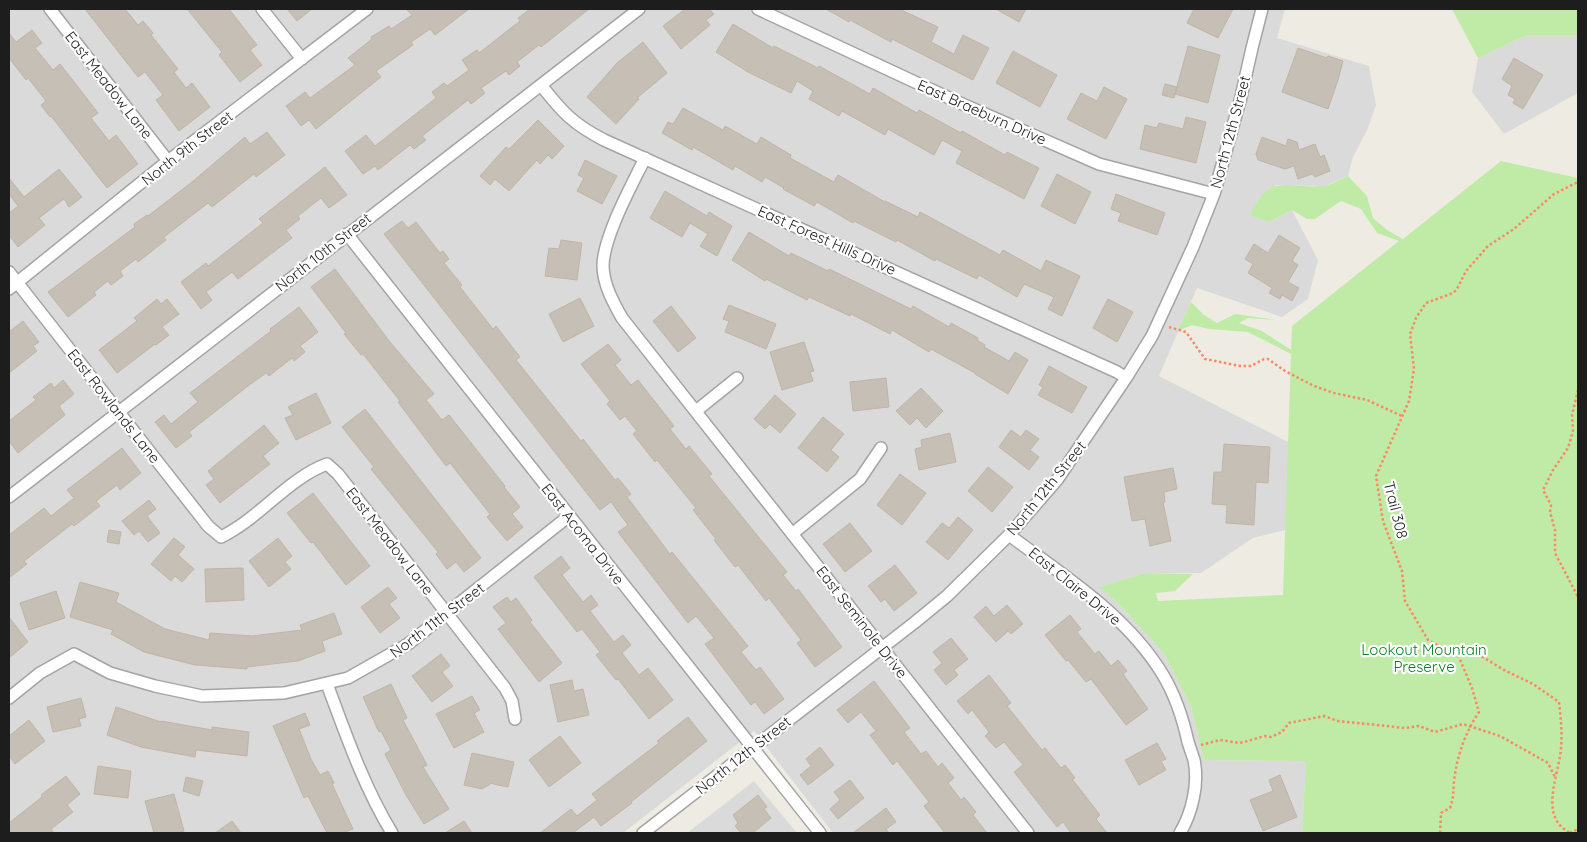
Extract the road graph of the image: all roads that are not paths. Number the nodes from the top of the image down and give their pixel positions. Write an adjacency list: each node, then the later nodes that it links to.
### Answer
1 (50, 9): 10 (street, East Meadow Lane)
2 (262, 9): 7 (street)
3 (367, 9): 7 (street, North 9th Street)
4 (639, 9): 8 (street, North 10th Street)
5 (758, 9): 11 (street, East Braeburn Drive)
6 (1262, 9): 11 (street, North 12th Street)
7 (302, 59): 10 (street, North 9th Street)
8 (541, 85): 9 (street, East Forest Hills Drive); 12 (street, North 10th Street)
9 (645, 158): 16 (street, East Forest Hills Drive); 17 (street, East Seminole Drive)
10 (168, 161): 14 (street, North 9th Street)
11 (1214, 194): 16 (street, North 12th Street)
12 (347, 234): 18 (street, North 10th Street); 22 (street, East Acoma Drive)
13 (9, 272): 14 (street, East Rowlands Lane)
14 (13, 286): 18 (street, East Rowlands Lane)
15 (737, 378): 17 (street)
16 (1126, 378): 24 (street, North 12th Street)
17 (696, 411): 23 (street, East Seminole Drive)
18 (119, 413): 20 (street, East Rowlands Lane); 21 (street, North 10th Street)
19 (881, 448): 23 (street)
20 (327, 464): 25 (street, East Meadow Lane)
21 (9, 497)
22 (569, 516): 25 (street, North 11th Street); 30 (street, East Acoma Drive)
23 (792, 534): 26 (street, East Seminole Drive)
24 (1010, 535): 26 (street, North 12th Street); 35 (street, East Claire Drive)
25 (447, 614): 27 (street, North 11th Street); 29 (street, East Meadow Lane)
26 (882, 648): 30 (street, North 12th Street); 34 (street, East Seminole Drive)
27 (327, 684): 28 (street, North 11th Street); 31 (street)
28 (9, 698)
29 (515, 719)
30 (752, 747): 32 (street, North 12th Street); 33 (street, East Acoma Drive)
31 (392, 833)
32 (643, 833)
33 (820, 833)
34 (1028, 833)
35 (1180, 833)

